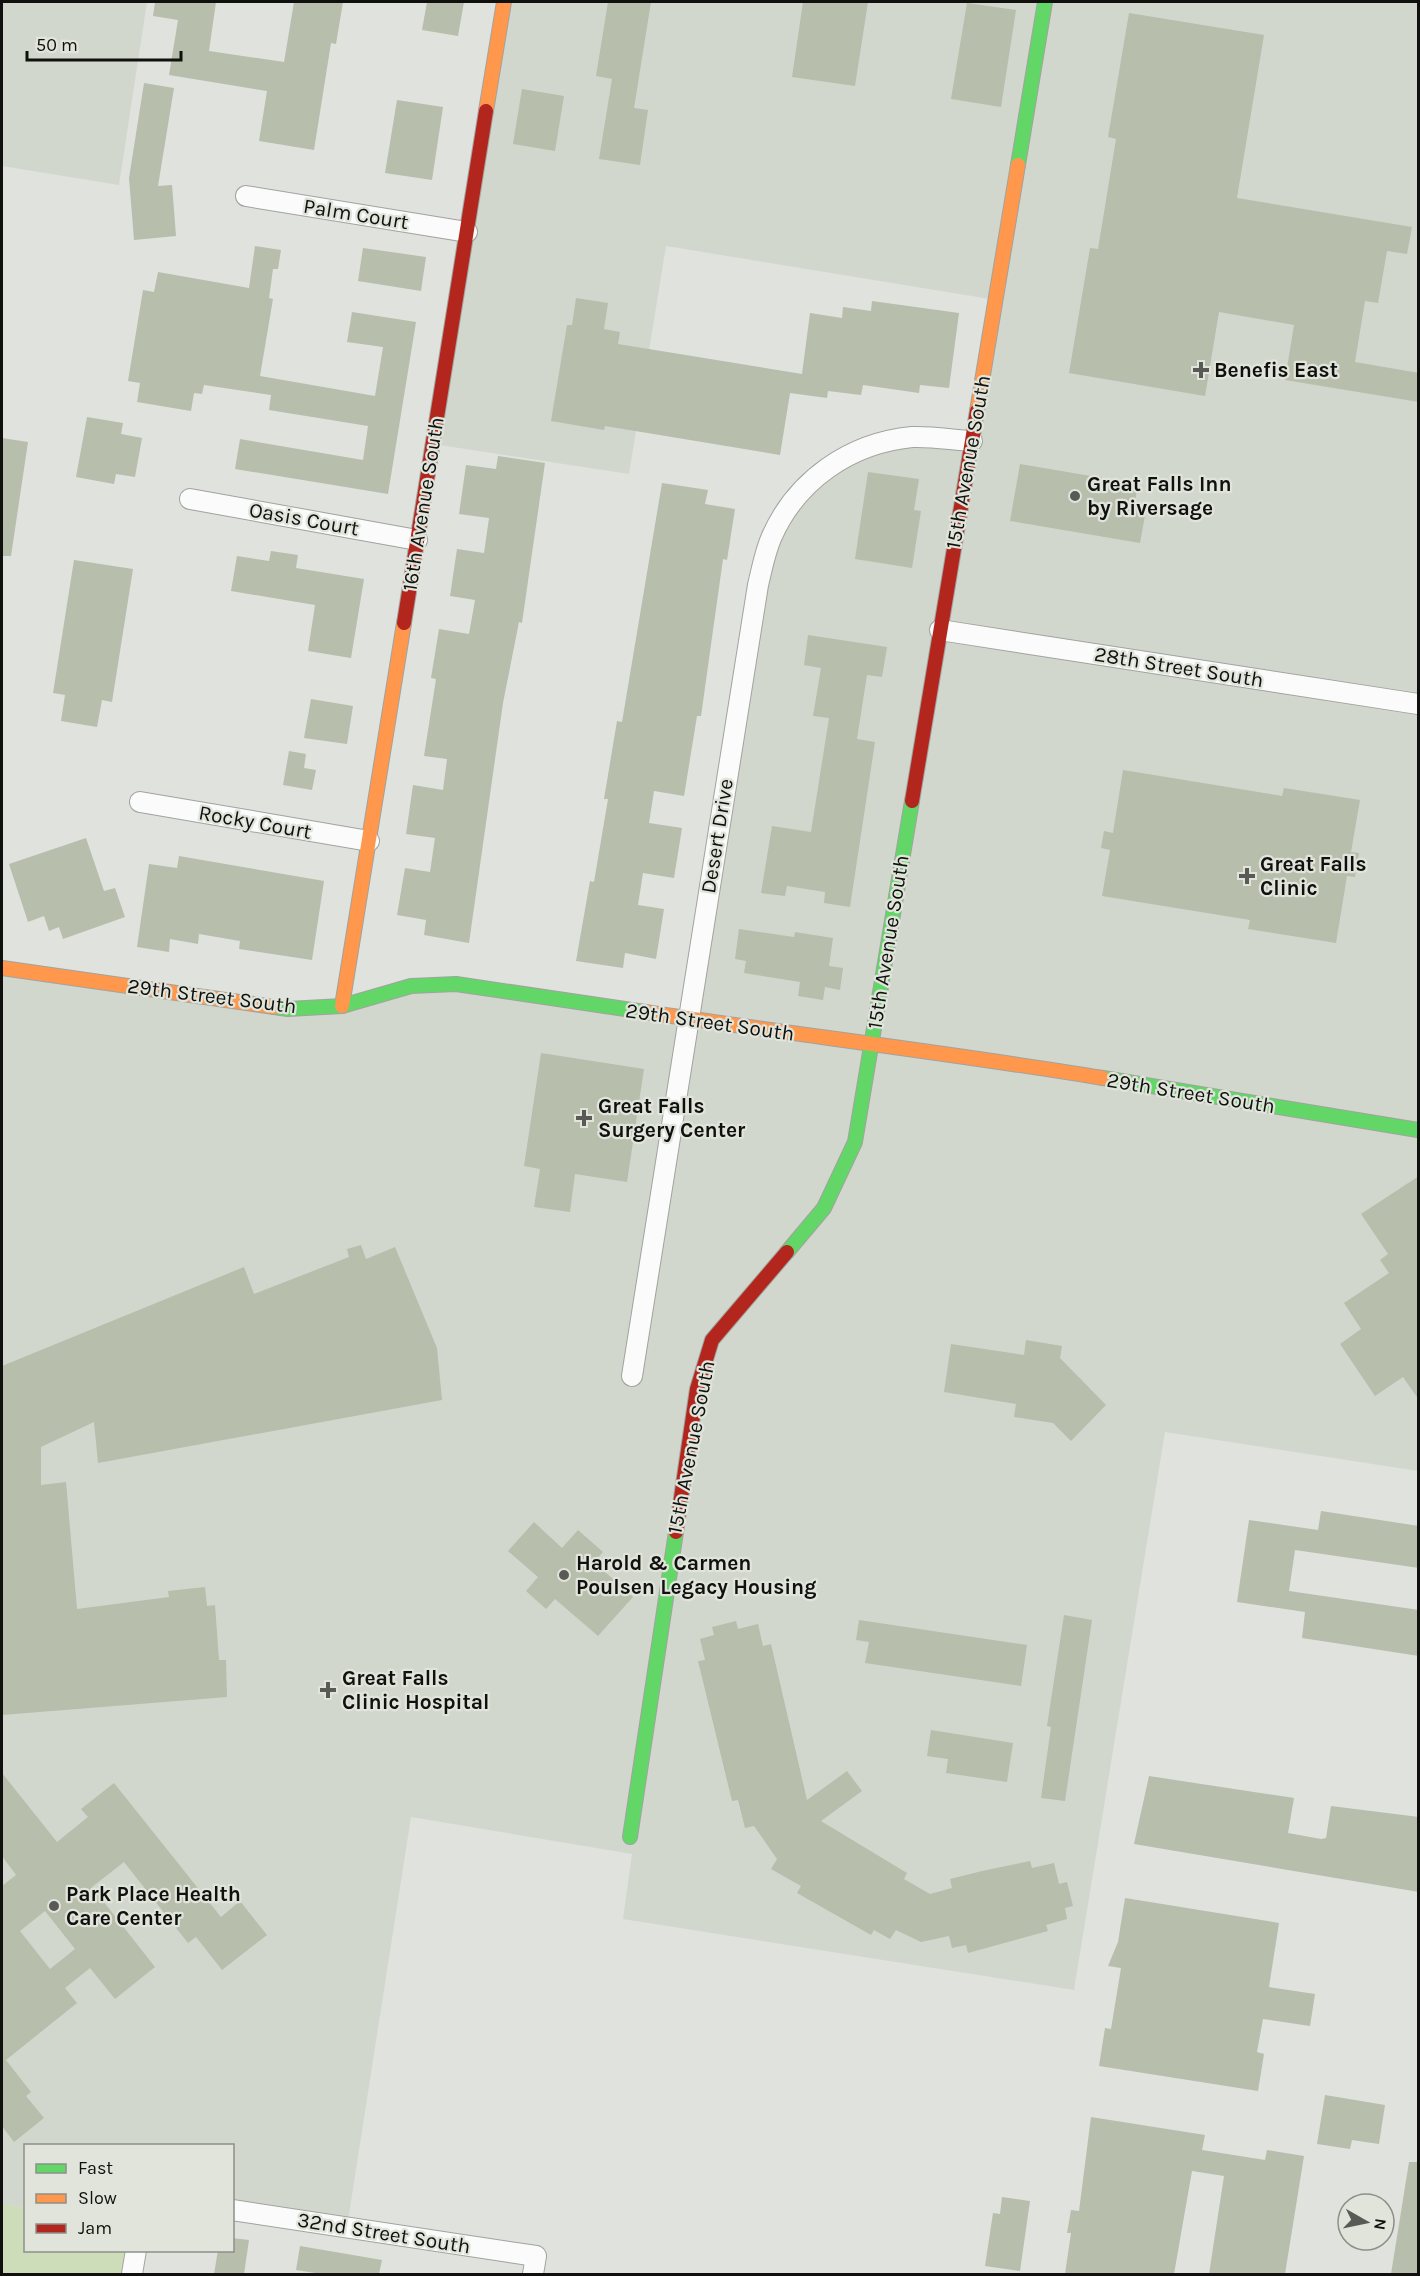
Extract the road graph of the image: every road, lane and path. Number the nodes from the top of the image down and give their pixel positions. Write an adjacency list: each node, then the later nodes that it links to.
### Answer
1 (504, 2): 4 (street, 16th Avenue South)
2 (1046, 2): 5 (street, 15th Avenue South)
3 (246, 196): 4 (street, Palm Court)
4 (467, 232): 7 (street, 16th Avenue South)
5 (972, 441): 8 (street, 15th Avenue South); 14 (street, Desert Drive)
6 (190, 499): 7 (street, Oasis Court)
7 (417, 540): 11 (street, 16th Avenue South)
8 (940, 630): 9 (street, 28th Street South); 15 (street, 15th Avenue South)
9 (1419, 704)
10 (140, 802): 11 (street, Rocky Court)
11 (369, 842): 13 (street, 16th Avenue South)
12 (2, 968): 13 (street, 29th Street South)
13 (342, 1006): 14 (street, 29th Street South)
14 (687, 1019): 15 (street, 29th Street South); 17 (street, Desert Drive)
15 (871, 1046): 16 (street, 29th Street South); 18 (street, 15th Avenue South)
16 (1419, 1130)
17 (632, 1376)
18 (630, 1837)
19 (234, 2210): 21 (street, 32nd Street South)
20 (136, 2252): 22 (street)
21 (534, 2265)
22 (132, 2274)

